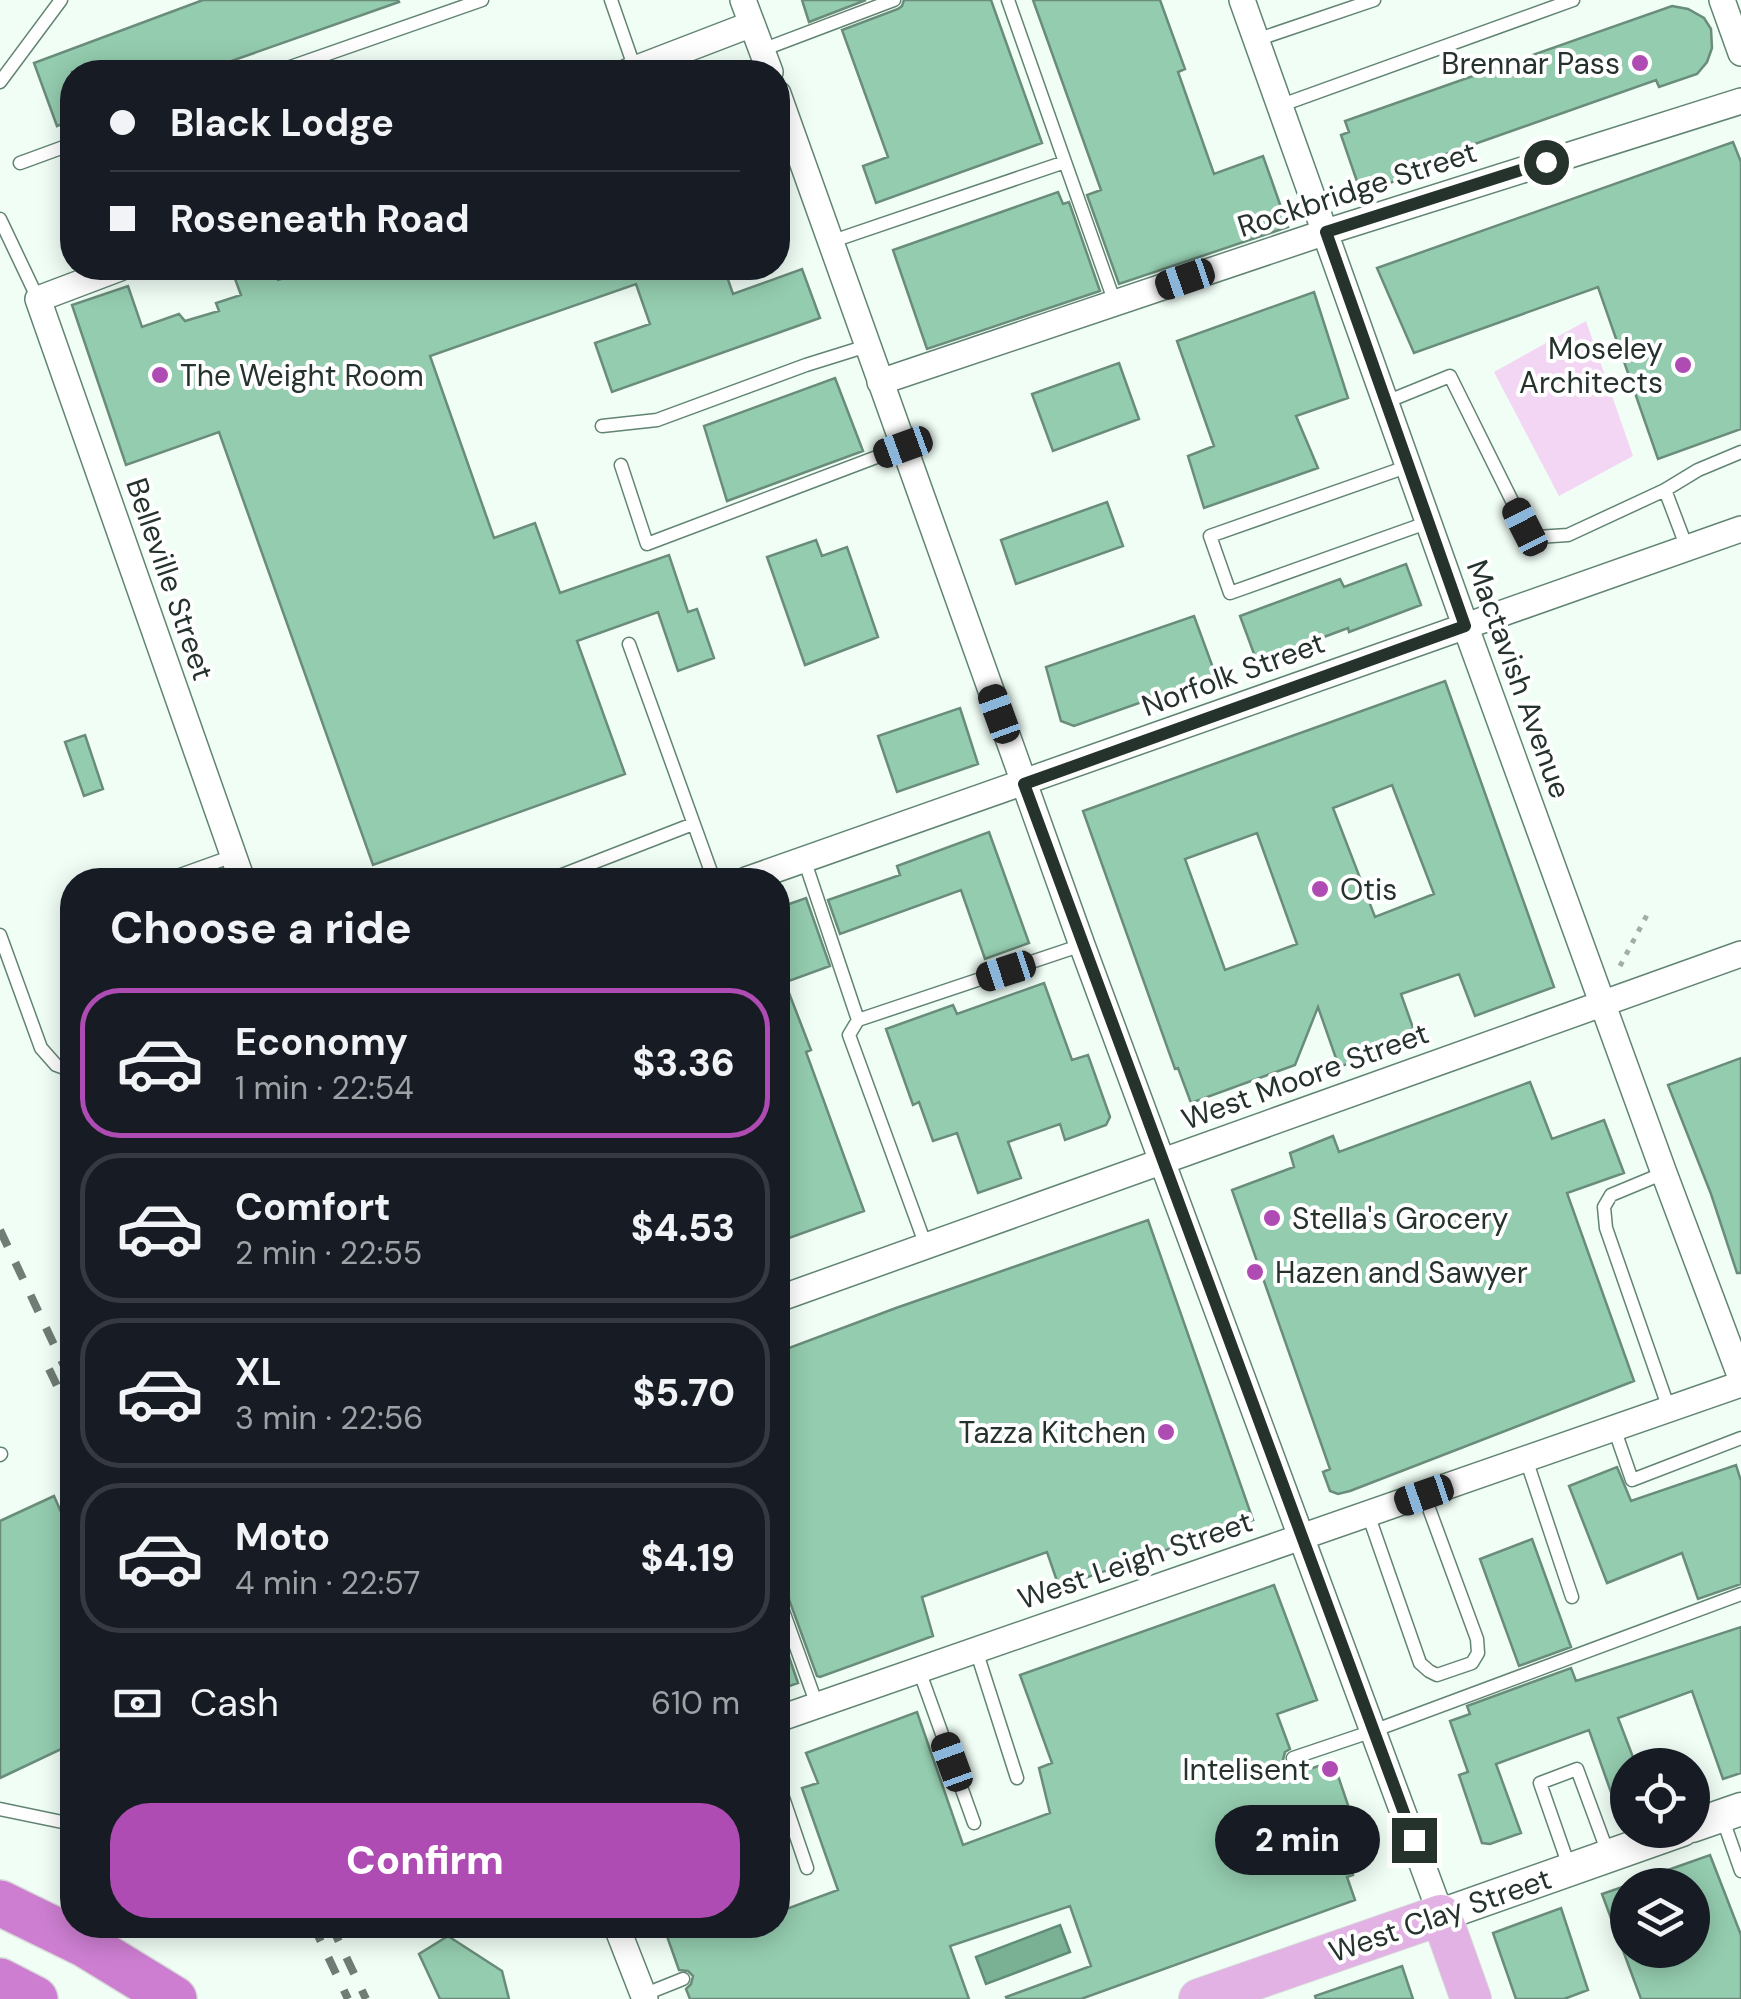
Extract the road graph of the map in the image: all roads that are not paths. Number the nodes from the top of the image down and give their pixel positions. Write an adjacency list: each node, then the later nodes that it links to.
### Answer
1 (61, 0): 18 (lane)
2 (482, 0): 13 (lane)
3 (611, 0): 14 (lane)
4 (894, 0): 17 (lane)
5 (1008, 0): 24 (lane)
6 (1242, 0): 11 (street, Mactavish Avenue)
7 (1374, 0): 11 (lane)
8 (1573, 0): 20 (lane)
9 (1722, 0): 12 (street)
10 (748, 12): 15 (street); 16 (street)
11 (1256, 40): 20 (street, Mactavish Avenue)
12 (1741, 54)
13 (310, 60)
14 (628, 60)
15 (653, 60)
16 (766, 60)
17 (768, 60)
18 (0, 82)
19 (1741, 101): 26 (street, Rockbridge Street)
20 (1278, 106): 26 (street, Mactavish Avenue)
21 (790, 128): 27 (street)
22 (60, 148): 23 (lane)
23 (20, 162)
24 (1065, 162): 27 (lane); 30 (lane)
25 (0, 219): 29 (lane)
26 (1326, 232): 30 (street, Rockbridge Street); 33 (street, Mactavish Avenue)
27 (830, 242): 31 (street)
28 (88, 280): 29 (street)
29 (38, 299): 48 (street, Belleville Street)
30 (1115, 303): 32 (street, Rockbridge Street)
31 (867, 346): 32 (street); 34 (lane)
32 (880, 382): 35 (street)
33 (1386, 402): 38 (street, Mactavish Avenue); 39 (lane)
34 (602, 426)
35 (903, 447): 37 (lane); 45 (street)
36 (1741, 452): 39 (lane)
37 (621, 464)
38 (1409, 466): 40 (street, Mactavish Avenue); 40 (lane)
39 (1665, 490): 42 (lane)
40 (1428, 522): 43 (street, Mactavish Avenue)
41 (1741, 529): 42 (street, Norfolk Street)
42 (1687, 548): 43 (street, Norfolk Street)
43 (1465, 626): 45 (street, Norfolk Street); 55 (street, Mactavish Avenue)
44 (629, 644): 46 (lane)
45 (1024, 784): 47 (street, Norfolk Street); 53 (street)
46 (694, 824): 49 (lane); 50 (lane)
47 (804, 859): 51 (street, Norfolk Street); 56 (lane)
48 (238, 868)
49 (580, 868)
50 (710, 868)
51 (779, 868)
52 (0, 936): 57 (lane)
53 (1082, 946): 56 (lane); 58 (street)
54 (1741, 954): 55 (street, West Moore Street)
55 (1602, 1004): 58 (street, West Moore Street); 59 (street, Mactavish Avenue)
56 (858, 1020): 60 (lane)
57 (60, 1066)
58 (1162, 1162): 60 (street, West Moore Street); 69 (street)
59 (1664, 1173): 62 (street, Mactavish Avenue); 63 (lane)
60 (926, 1246): 61 (street, West Moore Street)
61 (790, 1295)
62 (1741, 1381): 63 (street, West Leigh Street)
63 (1669, 1409): 64 (street, West Leigh Street)
64 (1614, 1428): 65 (lane); 66 (street, West Leigh Street)
65 (1741, 1438)
66 (1526, 1459): 67 (street, West Leigh Street); 71 (lane)
67 (1424, 1495): 68 (street, West Leigh Street); 68 (lane)
68 (1368, 1514): 69 (street, West Leigh Street)
69 (1302, 1537): 73 (street, West Leigh Street); 77 (street)
70 (1741, 1594): 77 (lane)
71 (1572, 1598)
72 (790, 1630): 75 (lane)
73 (976, 1650): 74 (street, West Leigh Street); 79 (lane)
74 (918, 1670): 75 (street, West Leigh Street); 84 (lane)
75 (817, 1705): 76 (street, West Leigh Street)
76 (790, 1714)
77 (1374, 1731): 78 (lane); 91 (street)
78 (1293, 1758)
79 (1017, 1778)
80 (0, 1809): 83 (lane)
81 (1718, 1817): 89 (lane)
82 (790, 1818): 87 (lane)
83 (60, 1822)
84 (974, 1823)
85 (1631, 1848): 86 (street, West Clay Street)
86 (1608, 1856): 88 (street, West Clay Street); 88 (lane)
87 (807, 1868)
88 (1570, 1869): 91 (street, West Clay Street)
89 (1741, 1871)
90 (0, 1903): 92 (highway)
91 (1441, 1914): 100 (main road, West Clay Street); 101 (main road)
92 (60, 1932)
93 (72, 1938): 99 (highway)
94 (621, 1938): 97 (street)
95 (683, 1980): 97 (lane)
96 (0, 1981): 98 (highway)
97 (644, 1997)
98 (35, 1999)
99 (174, 1999)
100 (1199, 1999)
101 (1471, 1999)

